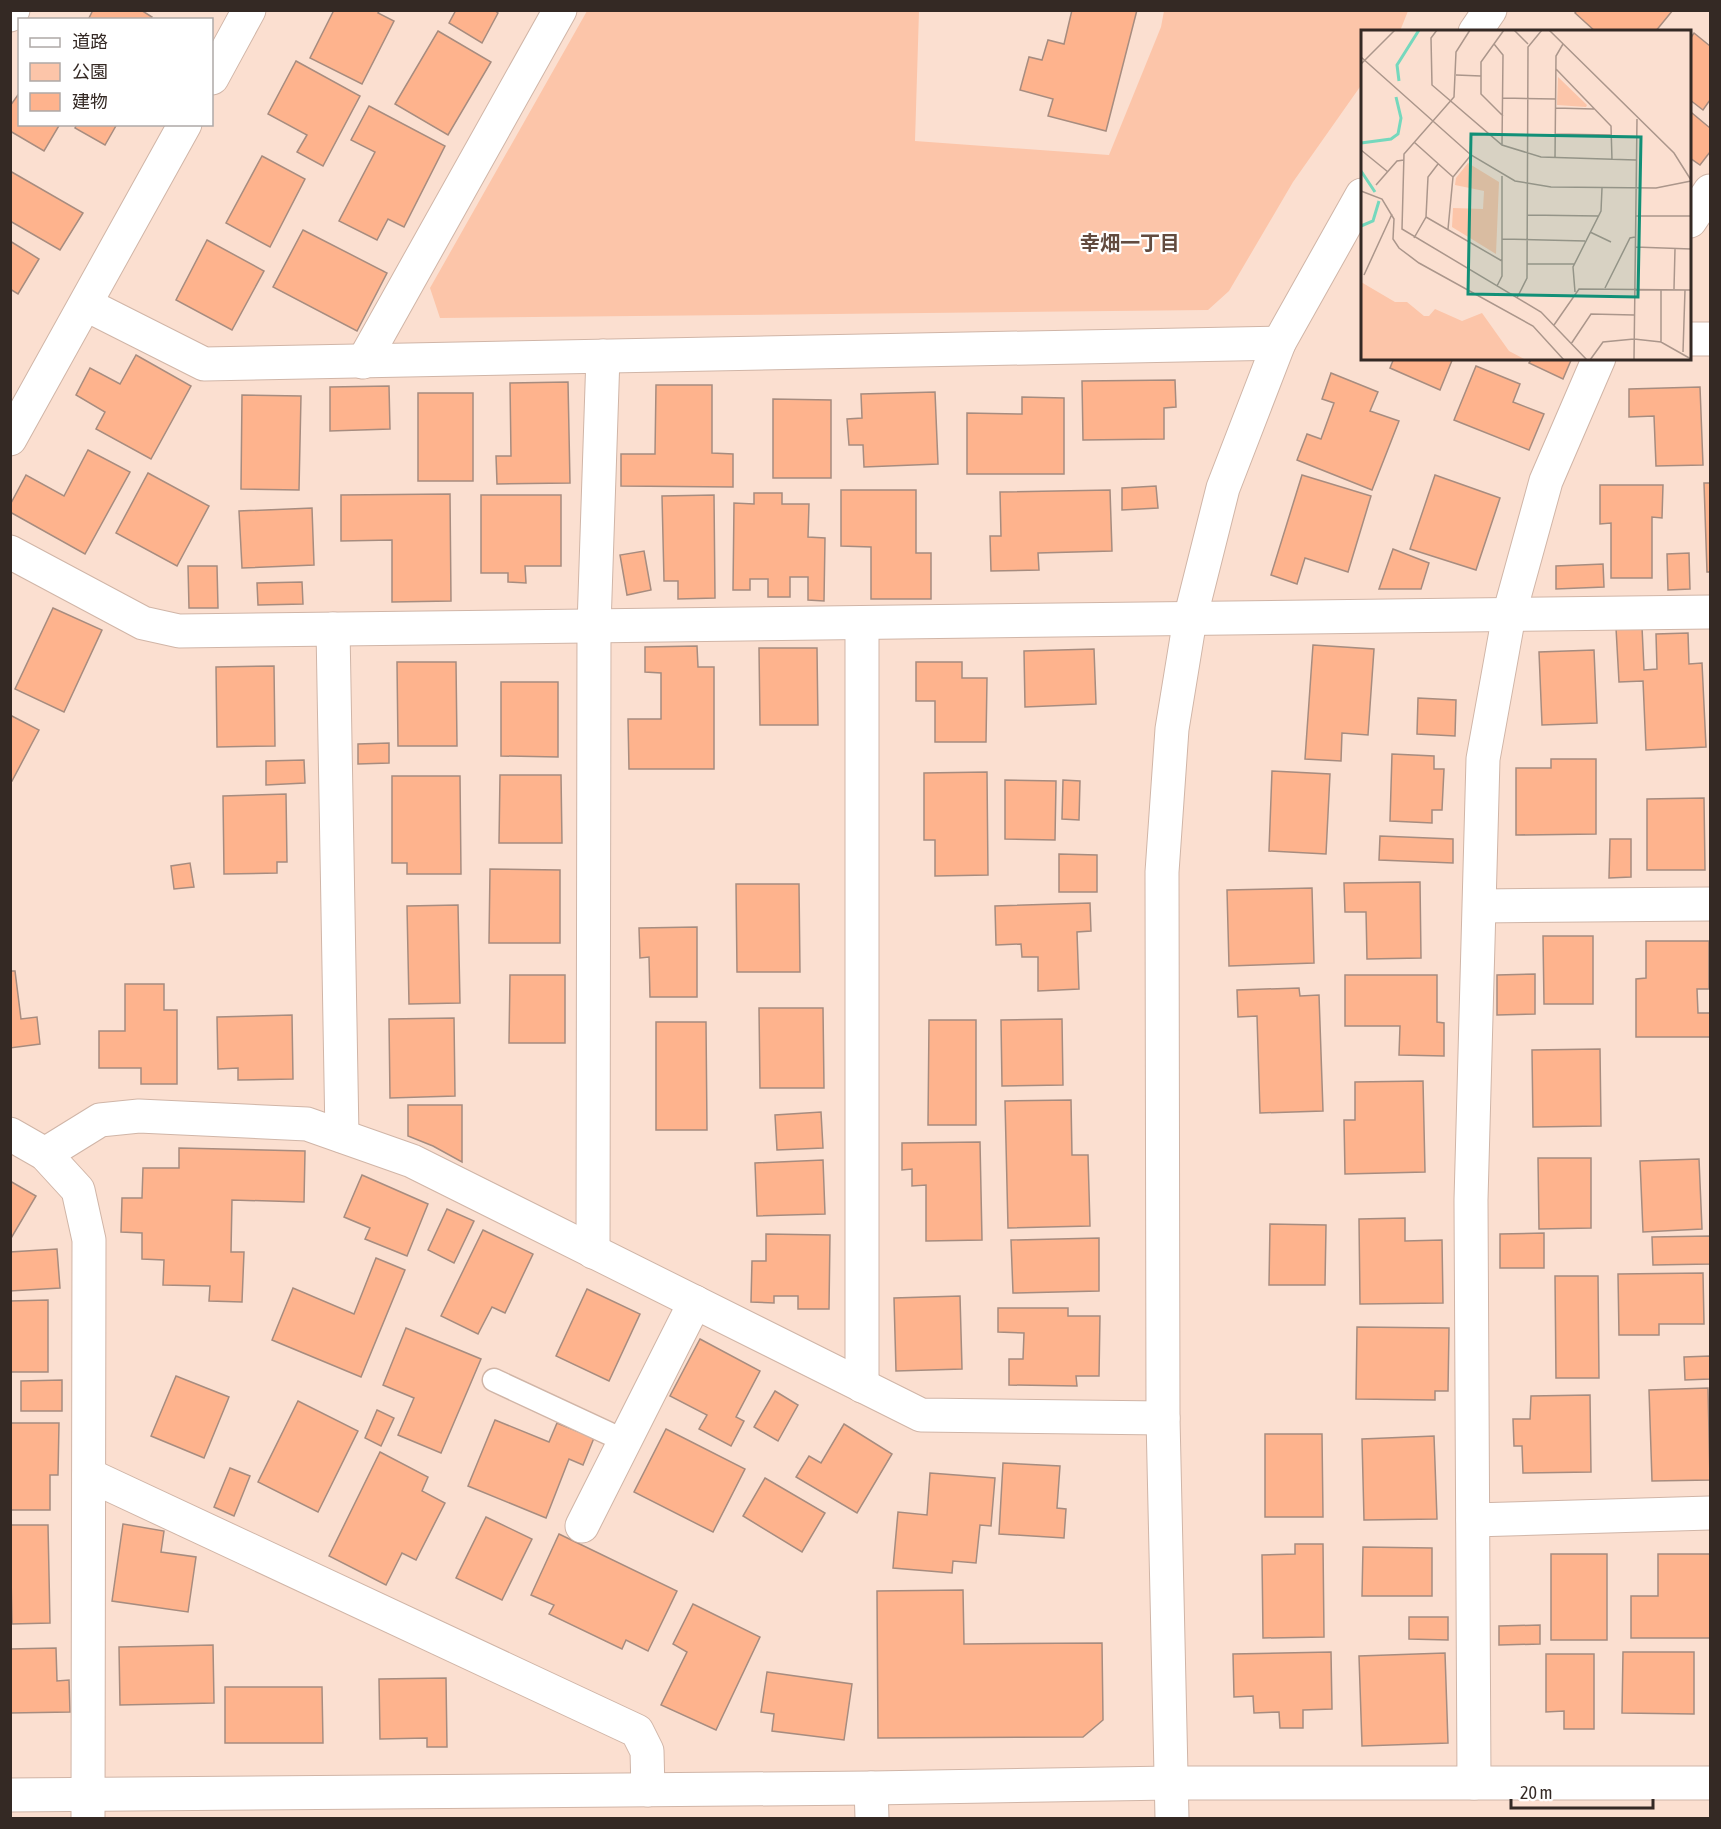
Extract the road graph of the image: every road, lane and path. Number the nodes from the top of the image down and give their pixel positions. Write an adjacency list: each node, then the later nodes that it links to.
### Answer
1 (13, 10): 5 (street)
2 (249, 10): 7 (street)
3 (560, 10): 18 (street)
4 (1490, 10): 6 (street)
5 (10, 15)
6 (1475, 30)
7 (213, 76)
8 (184, 126): 12 (street)
9 (1710, 191): 11 (street)
10 (1361, 197): 15 (street)
11 (1691, 218)
12 (87, 305): 18 (street); 19 (street)
13 (1691, 339): 14 (street)
14 (1710, 339)
15 (1279, 343): 16 (street); 23 (street)
16 (603, 356): 18 (street); 25 (street)
17 (1598, 360): 22 (street)
18 (363, 362)
19 (10, 439)
20 (10, 552): 26 (street)
21 (1710, 612): 22 (street)
22 (1509, 615): 23 (street); 28 (street)
23 (1190, 619): 24 (street); 36 (street)
24 (862, 623): 25 (street); 35 (street)
25 (594, 626): 26 (street); 32 (street)
26 (333, 629): 30 (street)
27 (1710, 904): 28 (street)
28 (1480, 906): 40 (street)
29 (10, 1134): 31 (street)
30 (342, 1136): 31 (street); 32 (street)
31 (45, 1154): 38 (street)
32 (593, 1252): 33 (street)
33 (695, 1302): 35 (street); 37 (street)
34 (494, 1380): 37 (lane)
35 (862, 1386): 36 (street)
36 (1163, 1418): 42 (street)
37 (625, 1441): 41 (street)
38 (89, 1475): 45 (street); 49 (street)
39 (1710, 1514): 40 (street)
40 (1473, 1520): 43 (street)
41 (582, 1526)
42 (1171, 1783): 43 (street); 47 (street); 50 (street)
43 (1474, 1783): 44 (street)
44 (1710, 1783)
45 (648, 1790): 47 (street); 48 (street)
46 (10, 1795): 49 (street)
47 (872, 1803)
48 (537, 1804): 49 (street)
49 (88, 1807)
50 (1172, 1818)

